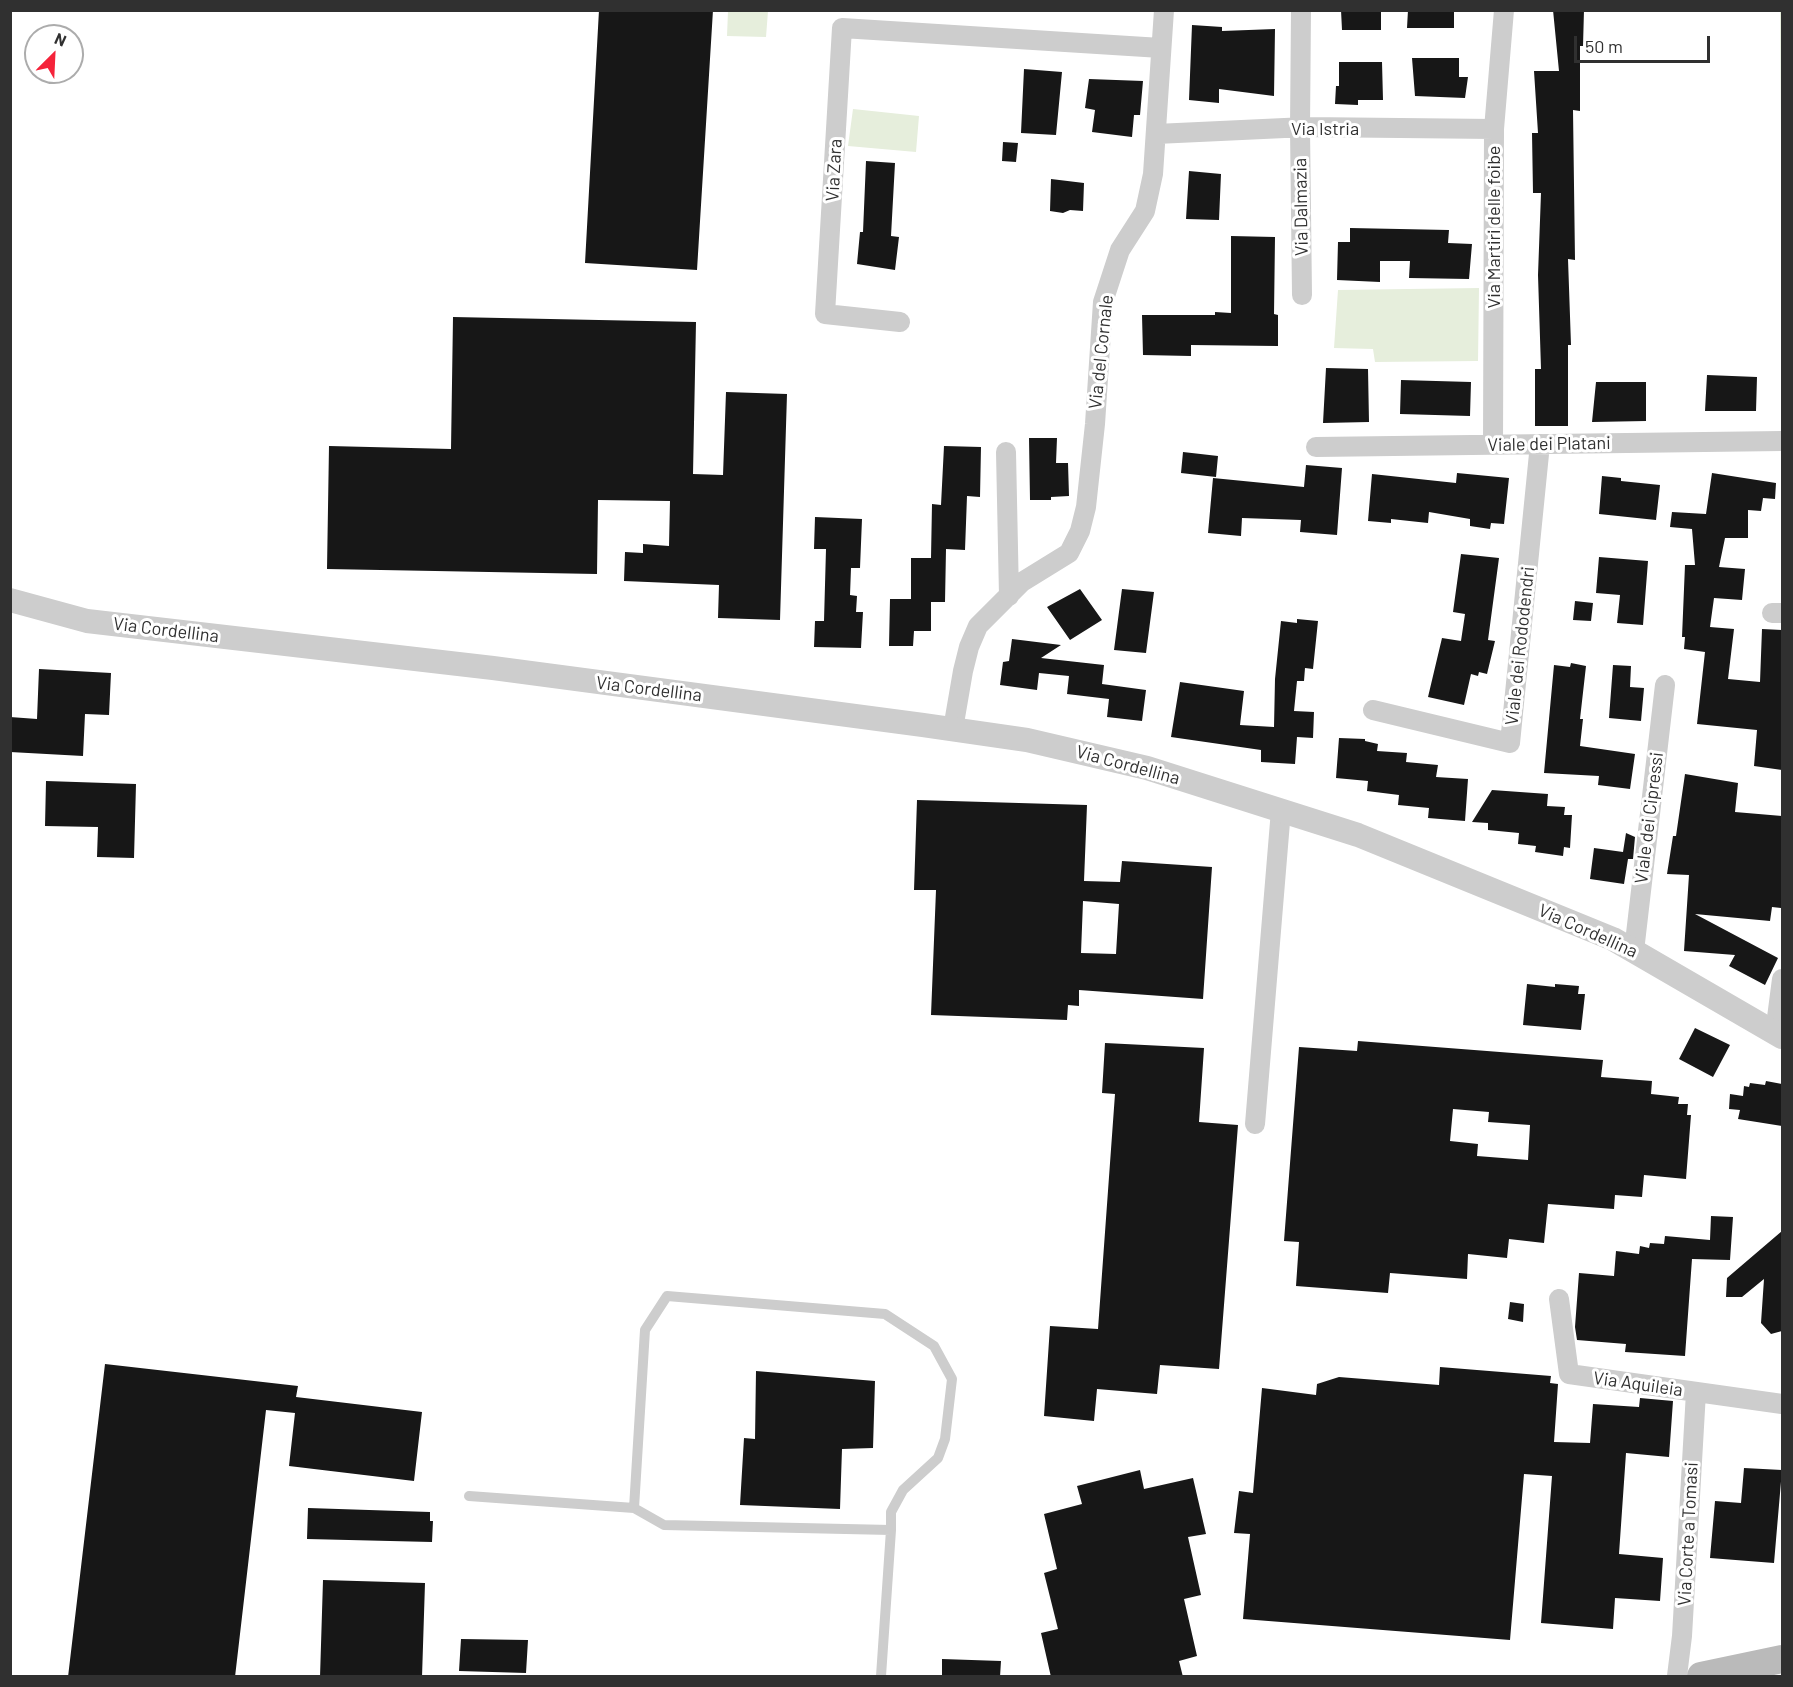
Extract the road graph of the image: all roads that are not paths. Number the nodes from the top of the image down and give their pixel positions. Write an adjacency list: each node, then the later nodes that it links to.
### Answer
1 (1164, 10): 4 (street, Via del Cornale)
2 (1301, 10): 5 (street, Via Dalmazia)
3 (1504, 10): 6 (street, Via Martiri delle foibe)
4 (1161, 48): 7 (street, Via del Cornale); 9 (street, Via Zara)
5 (1300, 128): 6 (street, Via Istria); 7 (street, Via Istria); 8 (street, Via Dalmazia)
6 (1494, 129): 12 (street, Via Martiri delle foibe)
7 (1156, 134): 15 (street, Via del Cornale)
8 (1302, 295)
9 (900, 322)
10 (1782, 441): 11 (street, Viale dei Platani)
11 (1540, 444): 12 (street, Viale dei Platani); 18 (street, Viale dei Rododendri)
12 (1493, 445): 13 (street, Viale dei Platani)
13 (1316, 447)
14 (1006, 452): 15 (street)
15 (1009, 596): 19 (street, Via del Cornale)
16 (10, 600): 19 (street, Via Cordellina)
17 (1665, 685): 21 (street, Viale dei Cipressi)
18 (1373, 710)
19 (953, 729): 20 (street, Via Cordellina)
20 (1281, 810): 21 (street, Via Cordellina); 24 (street)
21 (1634, 951): 23 (street, Via Cordellina)
22 (1782, 979): 23 (street)
23 (1779, 1035)
24 (1255, 1124)
25 (1559, 1299): 26 (street, Via Aquileia)
26 (1696, 1392): 27 (street, Via Aquileia); 33 (street, Via Corte a Tomasi)
27 (1782, 1404)
28 (469, 1496): 29 (lane)
29 (634, 1508): 30 (lane); 30 (lane)
30 (891, 1530): 32 (lane)
31 (1782, 1659): 34 (main road)
32 (881, 1677)
33 (1677, 1677)
34 (1701, 1677)

